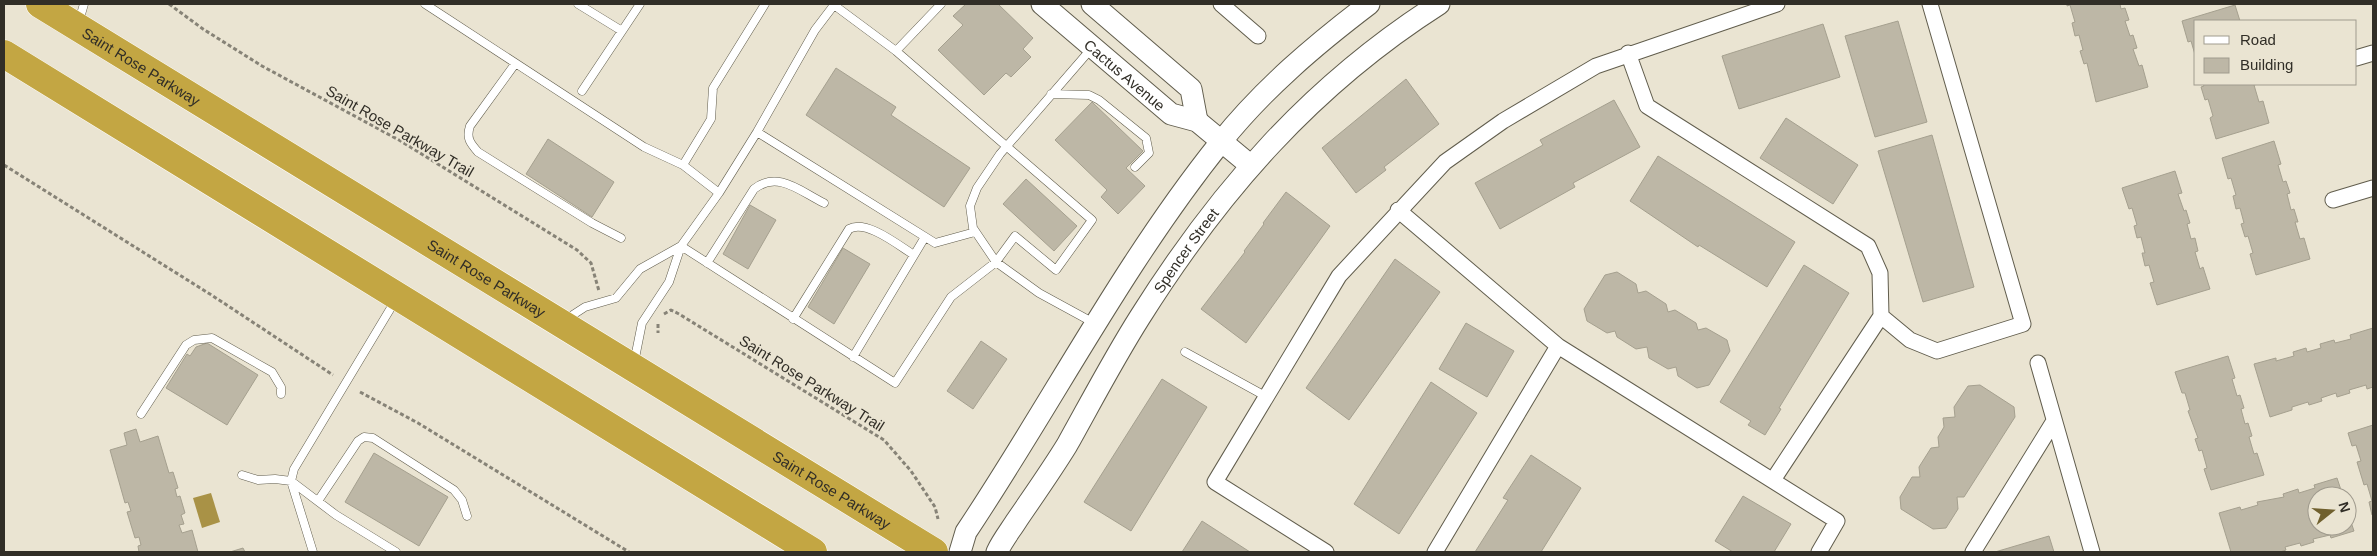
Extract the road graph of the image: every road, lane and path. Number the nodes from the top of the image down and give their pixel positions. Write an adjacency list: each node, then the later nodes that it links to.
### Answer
1 (40, 4): 16 (highway, Saint Rose Parkway)
2 (169, 4): 47 (path, Saint Rose Parkway Trail)
3 (425, 4): 25 (lane)
4 (578, 4): 17 (lane)
5 (640, 4): 17 (lane)
6 (765, 4): 33 (lane)
7 (941, 4): 20 (lane)
8 (1042, 4): 19 (main road, Cactus Avenue)
9 (1092, 4): 28 (main road)
10 (1221, 4): 18 (street)
11 (1369, 4): 31 (main road, Spencer Street)
12 (1439, 4): 31 (main road, Spencer Street)
13 (1778, 4): 21 (street)
14 (1930, 4): 49 (street)
15 (835, 5): 20 (lane); 29 (lane)
16 (80, 15): 51 (highway, Saint Rose Parkway)
17 (622, 31): 26 (lane)
18 (1258, 36)
19 (1093, 48): 27 (lane); 28 (main road, Cactus Avenue)
20 (896, 51): 30 (lane)
21 (1628, 53): 39 (street); 49 (street)
22 (2373, 53): 24 (street)
23 (4, 54): 48 (highway)
24 (2357, 58)
25 (515, 64): 33 (lane); 42 (lane)
26 (582, 91)
27 (1051, 94): 30 (lane); 34 (lane)
28 (1197, 121): 31 (main road, Cactus Avenue)
29 (757, 132): 36 (lane); 41 (lane)
30 (1006, 147): 40 (lane); 45 (lane)
31 (1236, 153): 52 (main road, Spencer Street); 77 (main road, Spencer Street)
32 (4, 165): 59 (path)
33 (683, 165): 36 (lane)
34 (1135, 167)
35 (2373, 188): 37 (street)
36 (720, 193): 43 (lane)
37 (2334, 200)
38 (824, 203): 46 (lane)
39 (1398, 210): 54 (street); 62 (street)
40 (975, 232): 41 (lane); 45 (lane)
41 (925, 236): 44 (lane)
42 (620, 238)
43 (681, 246): 46 (lane); 51 (lane); 58 (lane)
44 (914, 255): 50 (lane); 56 (lane)
45 (996, 262): 52 (lane); 56 (lane)
46 (707, 263): 50 (lane)
47 (600, 294)
48 (398, 297): 67 (lane); 74 (highway)
49 (1881, 316): 66 (street)
50 (793, 319): 56 (lane)
51 (561, 323): 58 (highway, Saint Rose Parkway)
52 (1095, 324): 76 (main road, Spencer Street)
53 (658, 333): 70 (path, Saint Rose Parkway Trail)
54 (1558, 346): 66 (street); 79 (street)
55 (1185, 352): 62 (lane)
56 (853, 357)
57 (2038, 363): 64 (street)
58 (633, 367): 75 (highway, Saint Rose Parkway)
59 (333, 375)
60 (360, 392): 73 (path)
61 (281, 394): 63 (lane)
62 (1267, 397): 78 (street)
63 (141, 414)
64 (2054, 421): 81 (street); 82 (street)
65 (242, 475): 67 (lane)
66 (1773, 480): 80 (street)
67 (291, 481): 68 (lane); 71 (lane)
68 (318, 501): 69 (lane); 72 (lane)
69 (467, 516)
70 (938, 519)
71 (313, 552)
72 (396, 552)
73 (629, 552)
74 (813, 552)
75 (934, 552)
76 (960, 552)
77 (997, 552)
78 (1326, 552)
79 (1435, 552)
80 (1819, 552)
81 (1973, 552)
82 (2092, 552)

